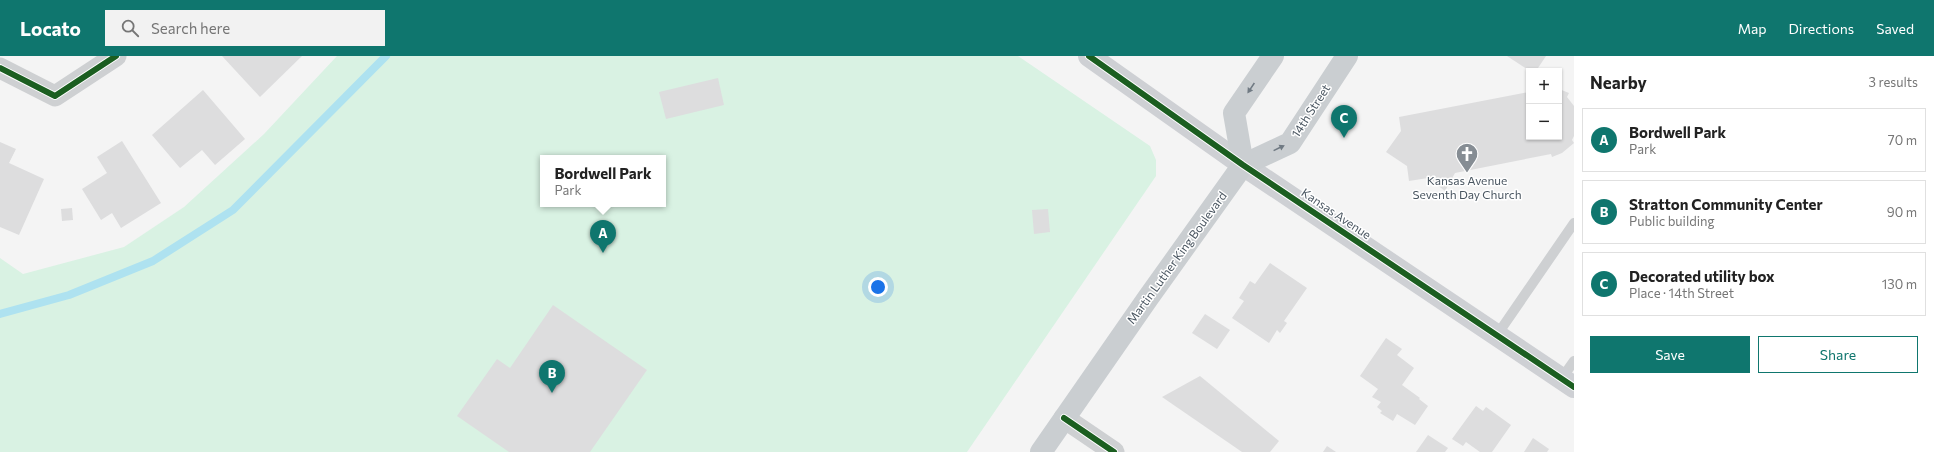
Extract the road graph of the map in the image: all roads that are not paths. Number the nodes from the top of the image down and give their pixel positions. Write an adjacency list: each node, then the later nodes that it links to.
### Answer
1 (116, 56): 5 (street)
2 (1089, 56): 6 (street, Kansas Avenue)
3 (1273, 56): 6 (main road, one-way to 6)
4 (1347, 56): 6 (main road, 14th Street, one-way to 4)
5 (0, 68)
6 (1243, 165): 8 (street, Kansas Avenue); 10 (main road, Martin Luther King Boulevard)
7 (1574, 223): 8 (lane)
8 (1497, 335): 9 (street, Kansas Avenue)
9 (1570, 375)
10 (1064, 418): 11 (main road, Martin Luther King Boulevard); 12 (street)
11 (1041, 452)
12 (1114, 452)

